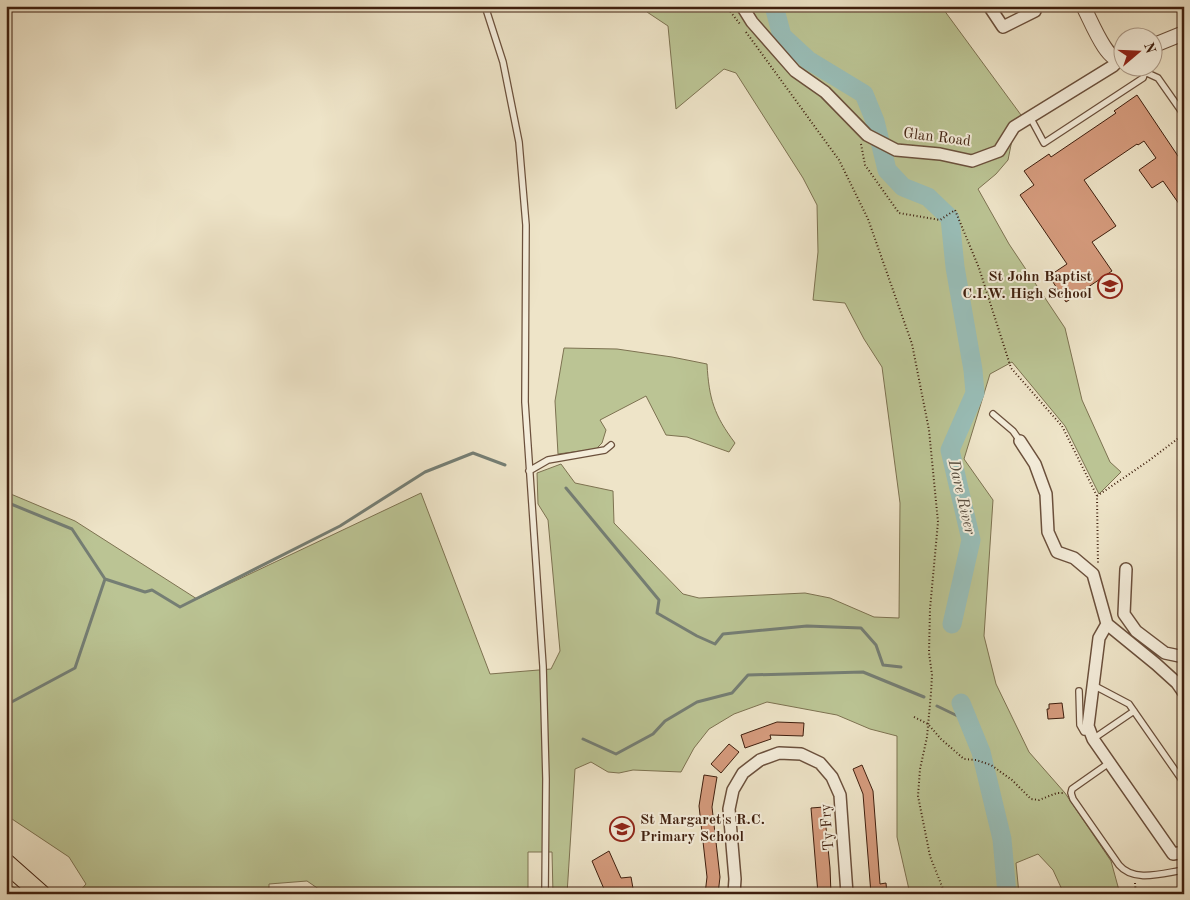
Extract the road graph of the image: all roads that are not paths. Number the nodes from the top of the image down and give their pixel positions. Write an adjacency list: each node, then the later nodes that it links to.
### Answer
1 (485, 6): 17 (lane)
2 (742, 6): 13 (street, Glan Road)
3 (989, 6): 5 (street)
4 (1083, 6): 8 (street)
5 (1035, 11)
6 (1184, 33): 7 (street)
7 (1162, 42)
8 (1112, 57)
9 (1112, 67): 13 (street, Glan Road)
10 (1143, 78): 13 (lane)
11 (1158, 78): 12 (lane)
12 (1184, 115)
13 (1030, 117)
14 (993, 414): 15 (lane)
15 (1020, 441): 19 (street)
16 (611, 445): 17 (lane)
17 (530, 471): 34 (lane)
18 (1126, 569): 20 (street)
19 (1105, 620): 22 (street); 23 (street)
20 (1160, 650): 21 (street); 22 (street)
21 (1184, 657)
22 (1156, 664): 25 (street)
23 (1093, 685): 26 (lane); 27 (street)
24 (1079, 692): 27 (lane)
25 (1184, 693)
26 (1134, 711): 27 (lane); 29 (lane)
27 (1091, 735): 28 (street)
28 (1109, 763): 30 (street); 32 (lane)
29 (1184, 783)
30 (1184, 852)
31 (6, 863): 33 (main road)
32 (1184, 870)
33 (41, 894)
34 (545, 894)
35 (734, 894): 36 (street, Ty Fry)
36 (848, 894)

